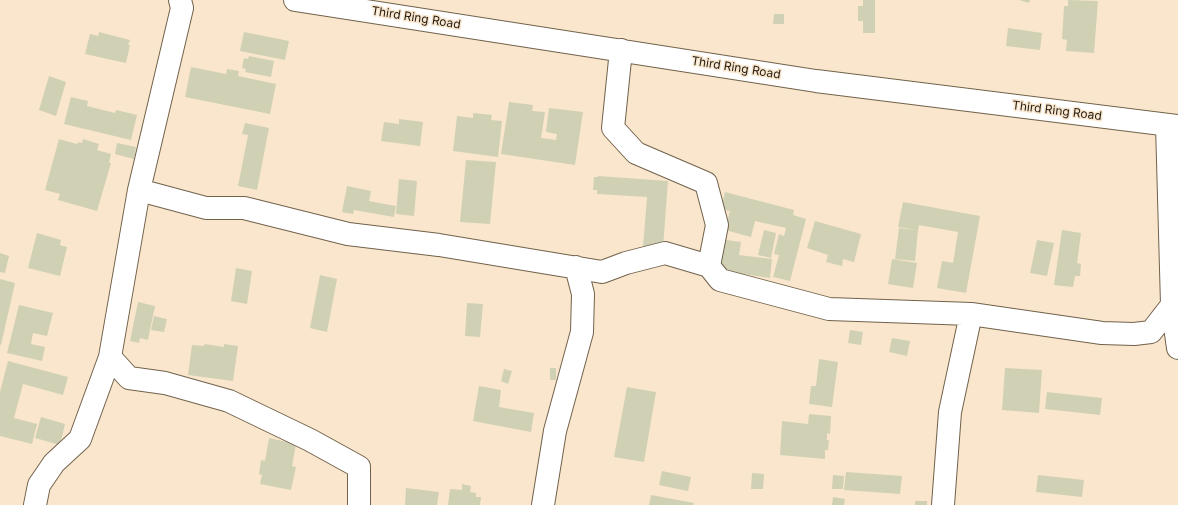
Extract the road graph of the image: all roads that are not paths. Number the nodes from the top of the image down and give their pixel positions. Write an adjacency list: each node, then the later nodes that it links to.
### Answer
1 (180, 0): 5 (street)
2 (295, 0): 3 (street, Third Ring Road)
3 (621, 50): 4 (street, Third Ring Road); 6 (street)
4 (1173, 126): 8 (street)
5 (139, 190): 7 (street); 11 (street)
6 (709, 266): 7 (street); 9 (street)
7 (576, 267): 14 (street)
8 (1172, 305): 9 (street); 10 (street)
9 (971, 314): 15 (street)
10 (1178, 348)
11 (110, 357): 12 (street); 13 (street)
12 (35, 505)
13 (359, 505)
14 (543, 505)
15 (943, 505)

